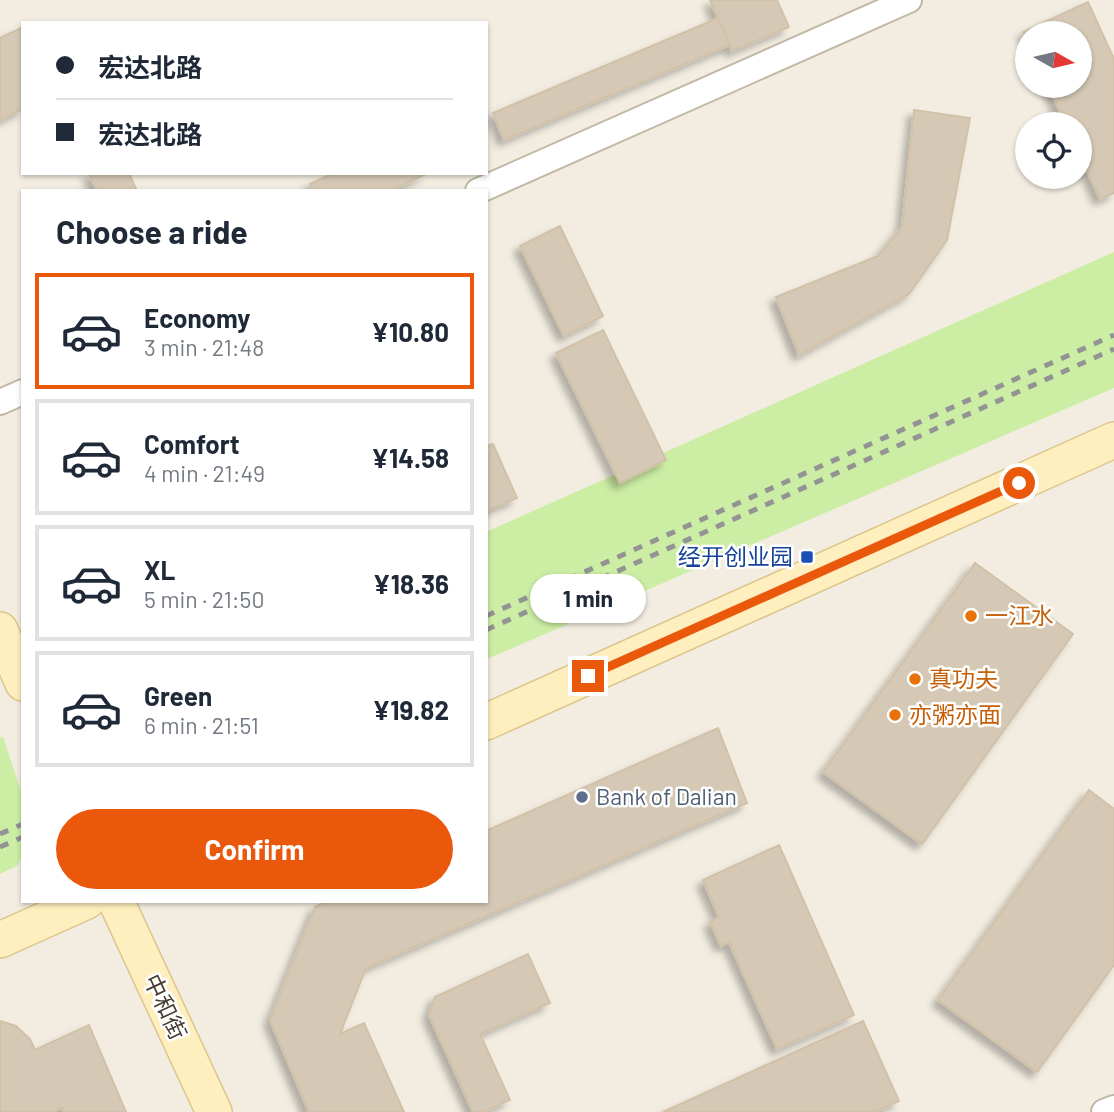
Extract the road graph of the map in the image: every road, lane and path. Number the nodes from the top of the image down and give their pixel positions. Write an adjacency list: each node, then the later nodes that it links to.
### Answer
1 (909, 0): 2 (street)
2 (483, 189)
3 (21, 393): 4 (street)
4 (0, 402)
5 (1114, 440): 8 (street)
6 (0, 630): 7 (street)
7 (21, 679)
8 (488, 721)
9 (83, 903): 11 (street)
10 (117, 903): 13 (street, 中和街)
11 (0, 940)
12 (1114, 1108): 14 (street)
13 (214, 1112)
14 (1104, 1112)

